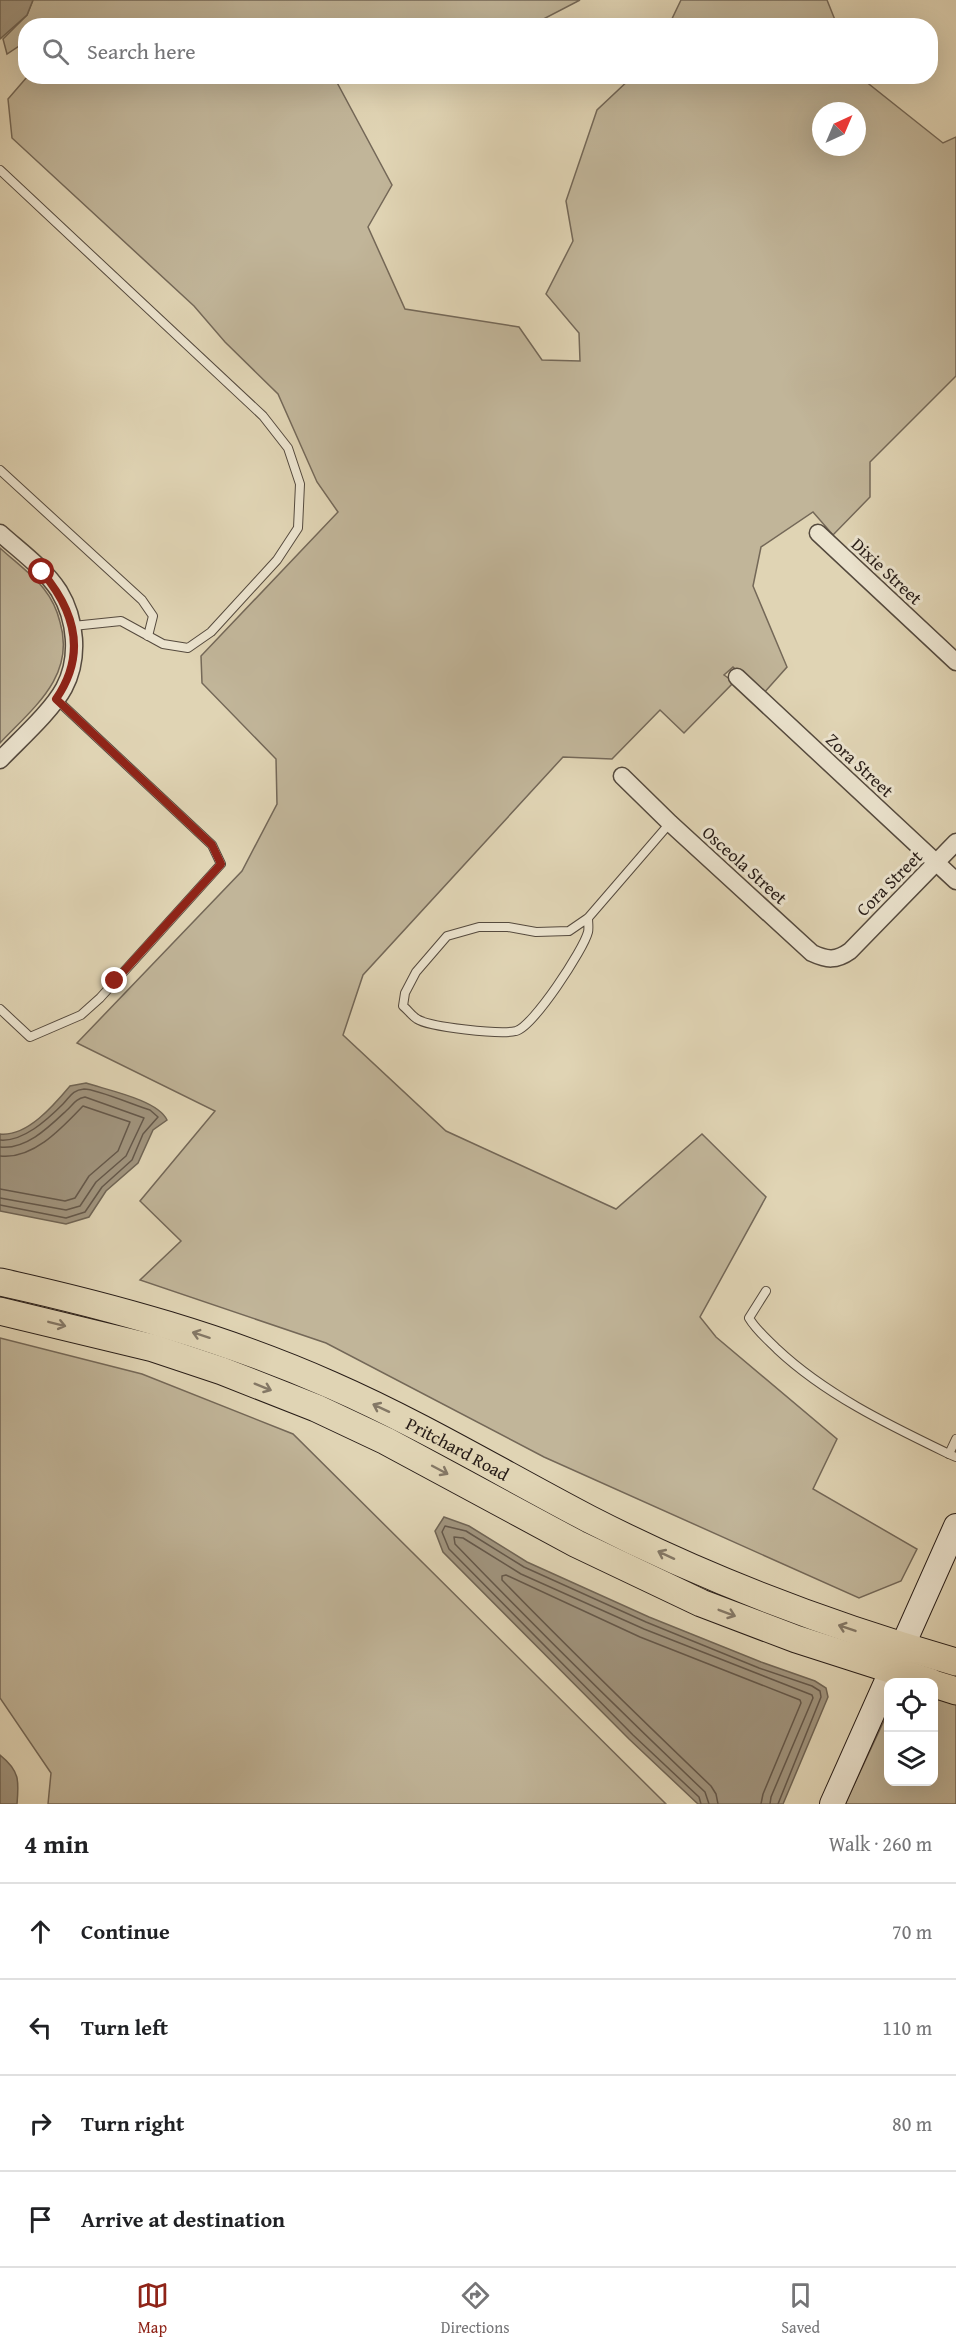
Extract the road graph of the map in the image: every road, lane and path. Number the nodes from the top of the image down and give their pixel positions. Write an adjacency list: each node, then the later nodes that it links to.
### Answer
1 (0, 170): 6 (lane)
2 (2, 476): 6 (lane)
3 (0, 533): 5 (street)
4 (818, 533): 7 (street, Dixie Street)
5 (73, 626): 6 (lane); 9 (street)
6 (148, 636)
7 (956, 662)
8 (737, 677): 14 (street, Zora Street)
9 (56, 699): 10 (street); 18 (lane)
10 (0, 760)
11 (622, 776): 12 (street, Osceola Street)
12 (670, 823): 16 (lane); 17 (street, Osceola Street)
13 (956, 842): 14 (street, Cora Street)
14 (937, 863): 15 (street, Zora Street); 17 (street, Cora Street)
15 (956, 881)
16 (588, 918): 16 (lane)
17 (850, 951)
18 (0, 1009)
19 (0, 1282): 25 (main road, Pritchard Road, one-way to 19)
20 (766, 1291): 23 (lane)
21 (0, 1311): 25 (main road, Pritchard Road, one-way to 25)
22 (956, 1439): 23 (lane)
23 (952, 1455)
24 (956, 1526): 25 (main road)
25 (897, 1659): 26 (main road); 27 (main road); 30 (main road)
26 (956, 1662)
27 (925, 1678)
28 (938, 1685): 29 (main road)
29 (956, 1691)
30 (832, 1804)

